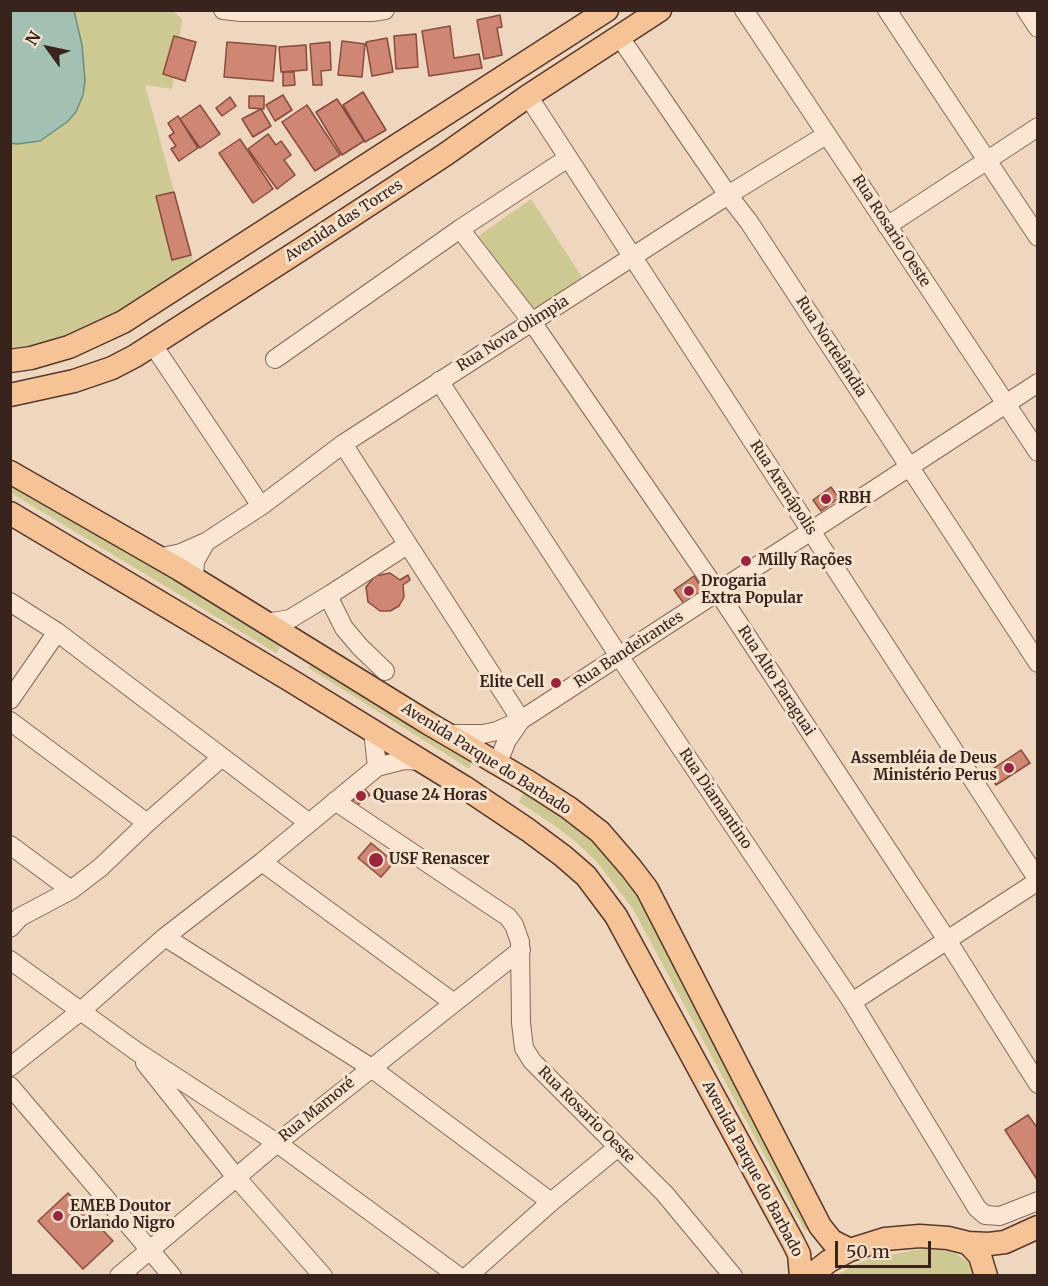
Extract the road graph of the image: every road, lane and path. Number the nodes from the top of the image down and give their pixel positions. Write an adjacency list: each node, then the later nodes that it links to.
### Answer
1 (223, 10): 2 (street)
2 (385, 10)
3 (607, 10): 10 (main road)
4 (660, 10): 9 (main road, Avenida das Torres)
5 (744, 10): 14 (street, Rua Rosario Oeste)
6 (887, 10): 16 (street)
7 (1026, 10): 8 (street)
8 (1038, 28)
9 (619, 36): 11 (main road, Avenida das Torres); 17 (street, Rua Nortelândia)
10 (561, 41): 11 (main road); 25 (main road)
11 (561, 74): 12 (main road, Avenida das Torres)
12 (528, 96): 15 (street, Rua Arenápolis); 23 (main road, Avenida das Torres)
13 (1038, 127): 16 (street)
14 (826, 135): 17 (street, Rua Nova Olimpia); 18 (street, Rua Rosario Oeste)
15 (568, 158): 19 (street); 21 (street, Rua Arenápolis)
16 (988, 161): 18 (street); 20 (street)
17 (728, 195): 21 (street, Rua Nova Olimpia); 32 (street, Rua Nortelândia)
18 (887, 226): 29 (street, Rua Rosario Oeste)
19 (460, 229): 22 (street, Rua Alto Paraguai); 24 (street)
20 (1038, 237)
21 (632, 257): 22 (street, Rua Nova Olimpia); 36 (street, Rua Arenápolis)
22 (532, 322): 26 (street, Rua Nova Olimpia); 41 (street, Rua Alto Paraguai)
23 (153, 345): 28 (main road, Avenida das Torres); 34 (street)
24 (275, 358)
25 (10, 361)
26 (439, 381): 30 (street, Rua Nova Olimpia); 49 (street, Rua Diamantino)
27 (1038, 383): 29 (street, Rua Bandeirantes)
28 (10, 395)
29 (1005, 404): 31 (street, Rua Rosario Oeste); 32 (street, Rua Bandeirantes)
30 (343, 444): 34 (street, Rua Nova Olimpia); 38 (street)
31 (1038, 452)
32 (910, 466): 36 (street, Rua Bandeirantes); 47 (street, Rua Nortelândia)
33 (10, 472): 39 (main road, Avenida Parque do Barbado)
34 (261, 506): 37 (street, Rua Nova Olimpia)
35 (10, 513): 52 (main road, Avenida Parque do Barbado)
36 (811, 531): 41 (street, Rua Bandeirantes); 68 (street, Rua Arenápolis)
37 (206, 542): 39 (street, Rua Nova Olimpia); 40 (street)
38 (407, 545): 42 (street); 54 (street)
39 (158, 558): 40 (main road, Avenida Parque do Barbado)
40 (194, 578): 45 (main road, Avenida Parque do Barbado)
41 (718, 592): 49 (street, Rua Bandeirantes); 72 (street, Rua Alto Paraguai)
42 (331, 594): 44 (street); 51 (street)
43 (10, 602): 46 (street)
44 (307, 610): 45 (street); 48 (street)
45 (266, 623): 48 (main road, Avenida Parque do Barbado)
46 (57, 632): 53 (street); 58 (street)
47 (1031, 639): 50 (street, Rua Nortelândia)
48 (305, 646): 52 (main road); 57 (main road, Avenida Parque do Barbado)
49 (619, 656): 54 (street, Rua Bandeirantes); 75 (street, Rua Diamantino)
50 (1038, 663)
51 (385, 671)
52 (290, 680): 56 (main road, Avenida Parque do Barbado)
53 (10, 700)
54 (521, 720): 57 (street, Rua Bandeirantes); 60 (street, Rua Bandeirantes)
55 (10, 721): 64 (street)
56 (373, 731): 59 (main road, Avenida Parque do Barbado); 61 (street)
57 (446, 734): 60 (main road, Avenida Parque do Barbado)
58 (221, 758): 64 (street); 65 (street)
59 (420, 761): 61 (street); 62 (main road, Avenida Parque do Barbado)
60 (497, 765): 62 (main road); 91 (main road, Avenida Parque do Barbado)
61 (377, 767): 63 (street)
62 (464, 787): 98 (main road, Avenida Parque do Barbado)
63 (335, 801): 65 (street); 73 (street, Rua Rosario Oeste)
64 (147, 823): 69 (street)
65 (309, 823): 67 (street)
66 (10, 845): 69 (street)
67 (262, 862): 71 (street); 76 (street)
68 (1038, 880): 72 (street)
69 (71, 890): 70 (street)
70 (10, 928)
71 (165, 937): 77 (street); 80 (street)
72 (946, 940): 75 (street); 81 (street, Rua Alto Paraguai)
73 (521, 950): 76 (street, Rua Mamoré); 84 (street, Rua Rosario Oeste)
74 (10, 960): 77 (street)
75 (852, 1002): 86 (street, Rua Diamantino)
76 (454, 1003): 80 (street, Rua Mamoré)
77 (82, 1010): 78 (street); 79 (street)
78 (136, 1051): 83 (street); 85 (street)
79 (10, 1067)
80 (370, 1067): 83 (street, Rua Mamoré); 87 (street)
81 (1038, 1084)
82 (10, 1086): 90 (street)
83 (277, 1143): 85 (street, Rua Mamoré); 95 (street)
84 (618, 1147): 87 (street); 97 (street, Rua Rosario Oeste)
85 (235, 1176): 90 (street, Rua Mamoré); 94 (street)
86 (1038, 1201)
87 (551, 1202): 96 (street)
88 (1038, 1227): 89 (main road)
89 (968, 1243): 91 (main road); 100 (main road)
90 (150, 1250): 92 (street, Rua Mamoré); 93 (street)
91 (850, 1250): 99 (main road)
92 (119, 1275)
93 (172, 1275)
94 (323, 1275)
95 (458, 1275)
96 (468, 1275)
97 (732, 1275)
98 (801, 1275)
99 (810, 1275)
100 (986, 1275)

